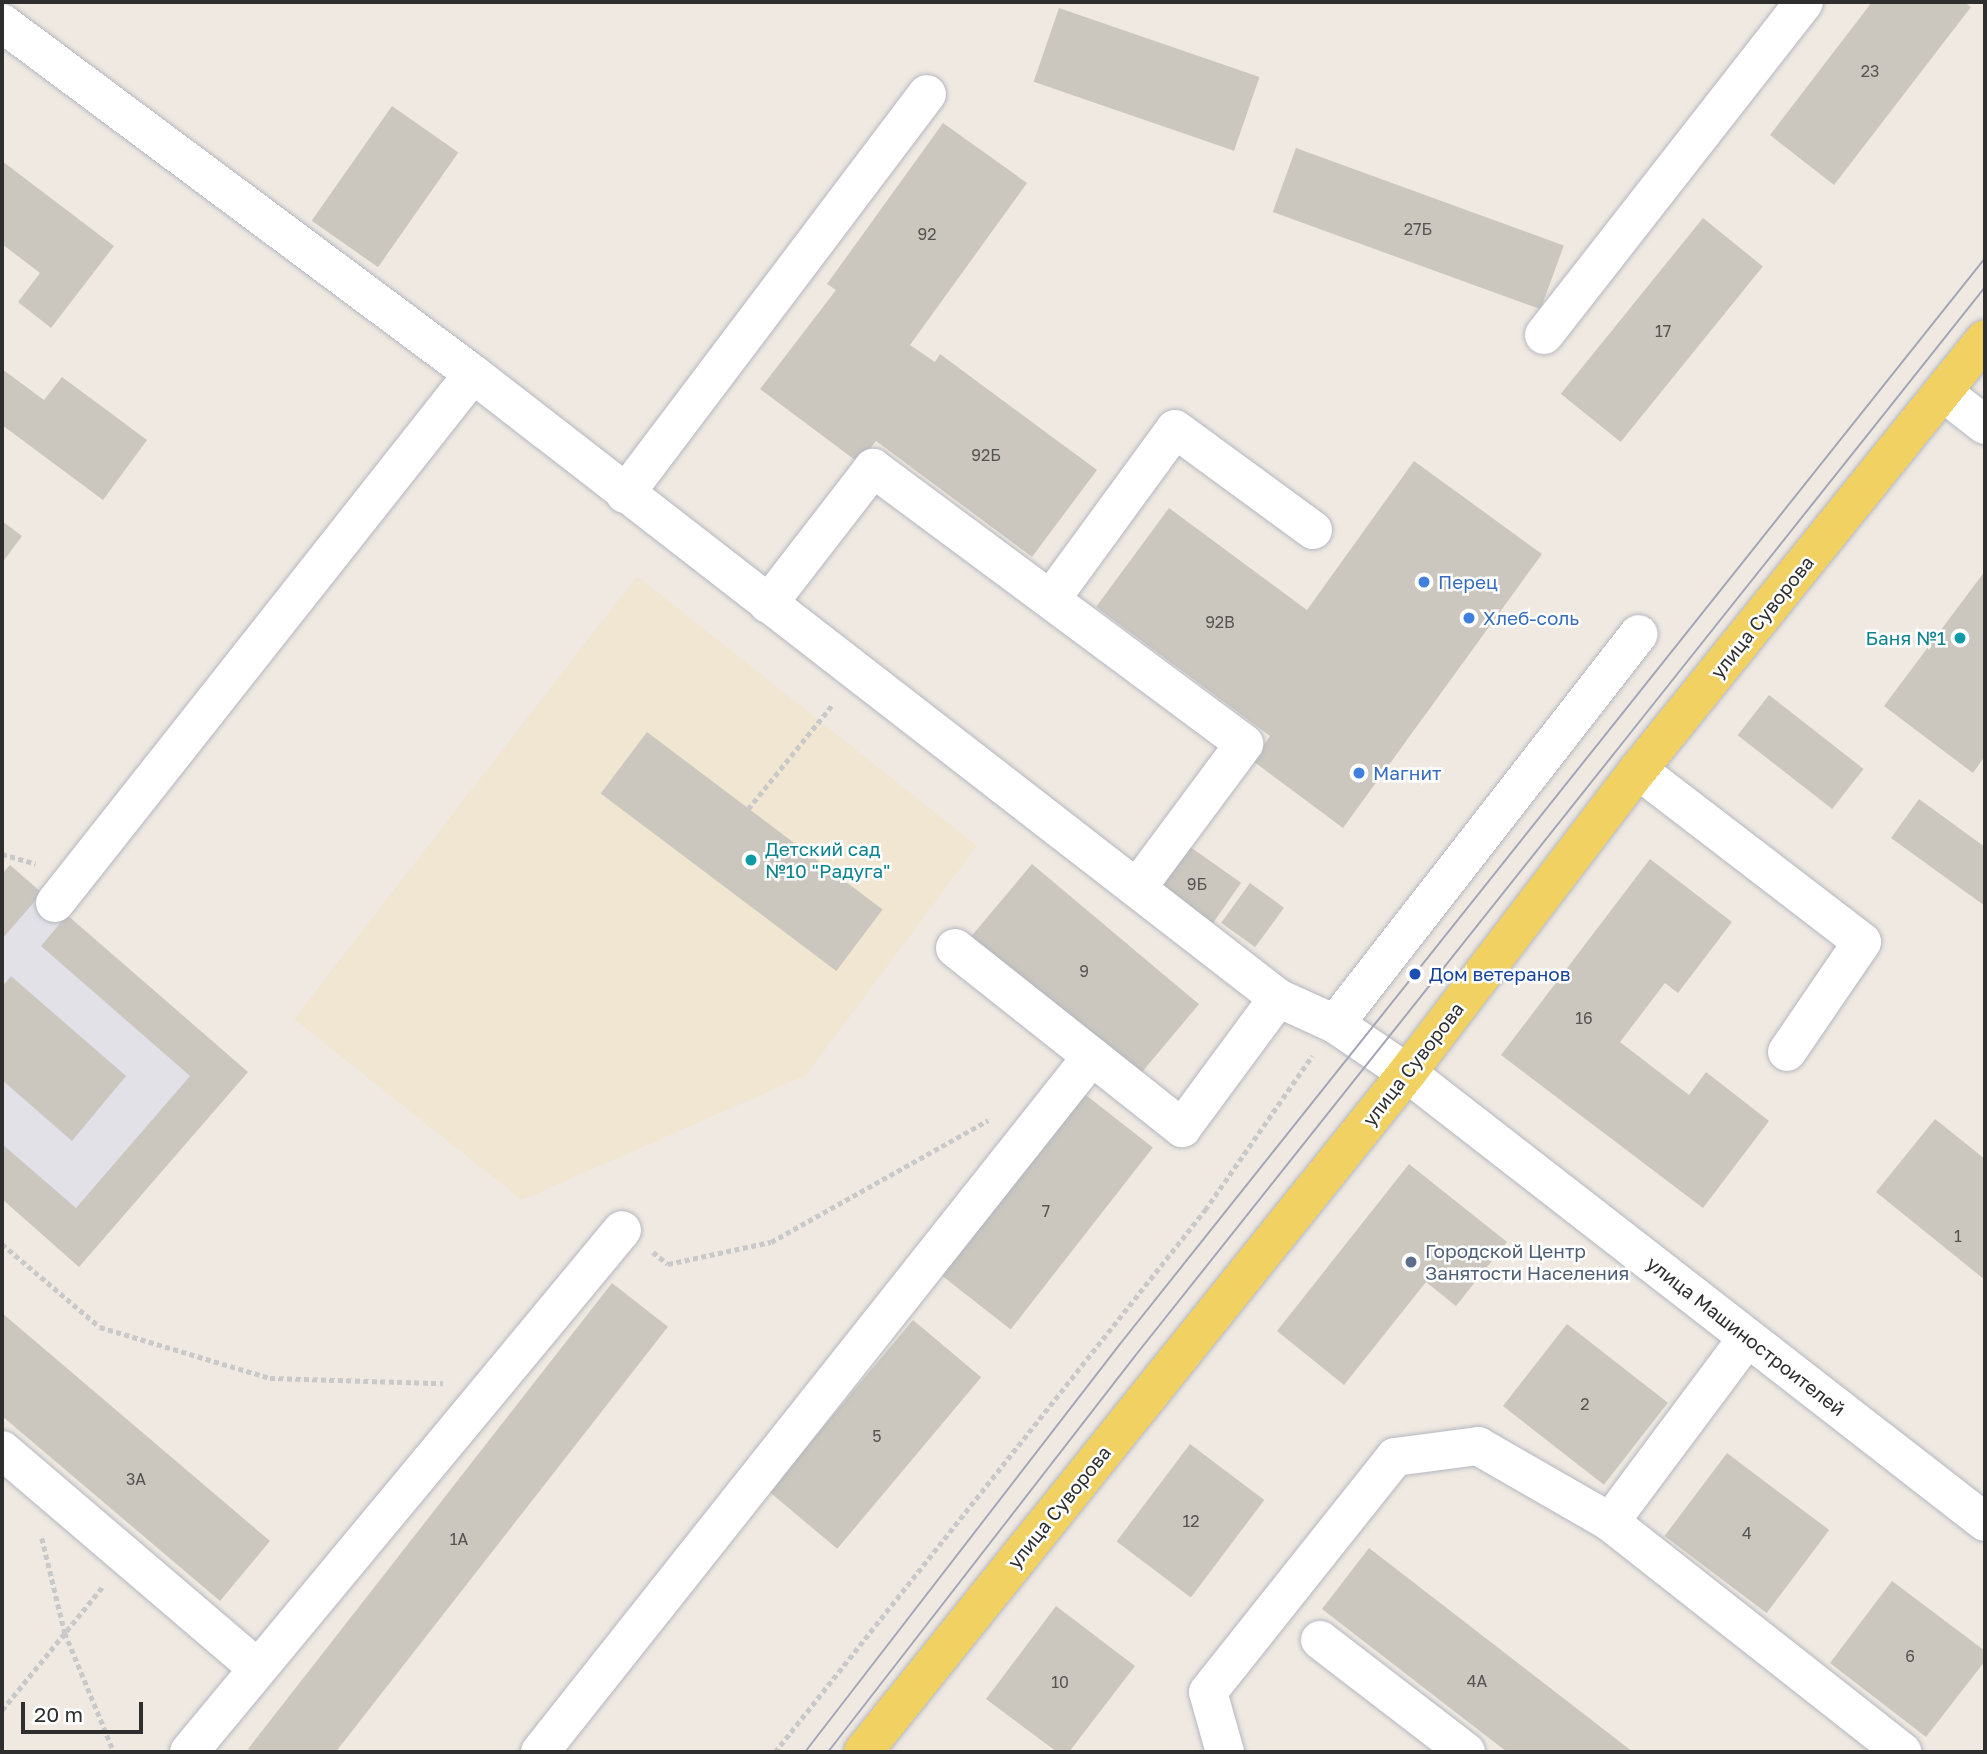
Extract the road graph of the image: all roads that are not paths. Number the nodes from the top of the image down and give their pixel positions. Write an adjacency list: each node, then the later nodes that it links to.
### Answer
1 (1804, 2): 4 (street)
2 (2, 23): 6 (street, улица Машиностроителей)
3 (927, 94): 9 (street)
4 (1544, 335)
5 (1985, 339): 7 (main road, улица Суворова)
6 (473, 374): 9 (street, улица Машиностроителей); 16 (street)
7 (1944, 393): 8 (street); 14 (main road, улица Суворова)
8 (1985, 425)
9 (625, 494): 12 (street, улица Машиностроителей)
10 (1313, 530): 11 (street)
11 (1051, 599): 12 (street); 15 (street)
12 (768, 604): 15 (street, улица Машиностроителей)
13 (1639, 634): 19 (street)
14 (1638, 770): 20 (street); 22 (main road, улица Суворова)
15 (1137, 888): 18 (street, улица Машиностроителей)
16 (55, 904)
17 (955, 948): 21 (street)
18 (1278, 998): 19 (street, улица Машиностроителей); 21 (street)
19 (1335, 1024): 22 (street, улица Машиностроителей)
20 (1787, 1052)
21 (1092, 1056): 31 (street)
22 (1407, 1073): 24 (street, улица Машиностроителей); 32 (main road, улица Суворова)
23 (622, 1230): 29 (street)
24 (1748, 1338): 26 (street); 27 (street, улица Машиностроителей)
25 (2, 1450): 29 (street)
26 (1610, 1522): 33 (street); 35 (street)
27 (1985, 1522)
28 (1320, 1640): 34 (street)
29 (256, 1667): 30 (street)
30 (189, 1752)
31 (540, 1752)
32 (863, 1752)
33 (1225, 1752)
34 (1466, 1752)
35 (1902, 1752)

